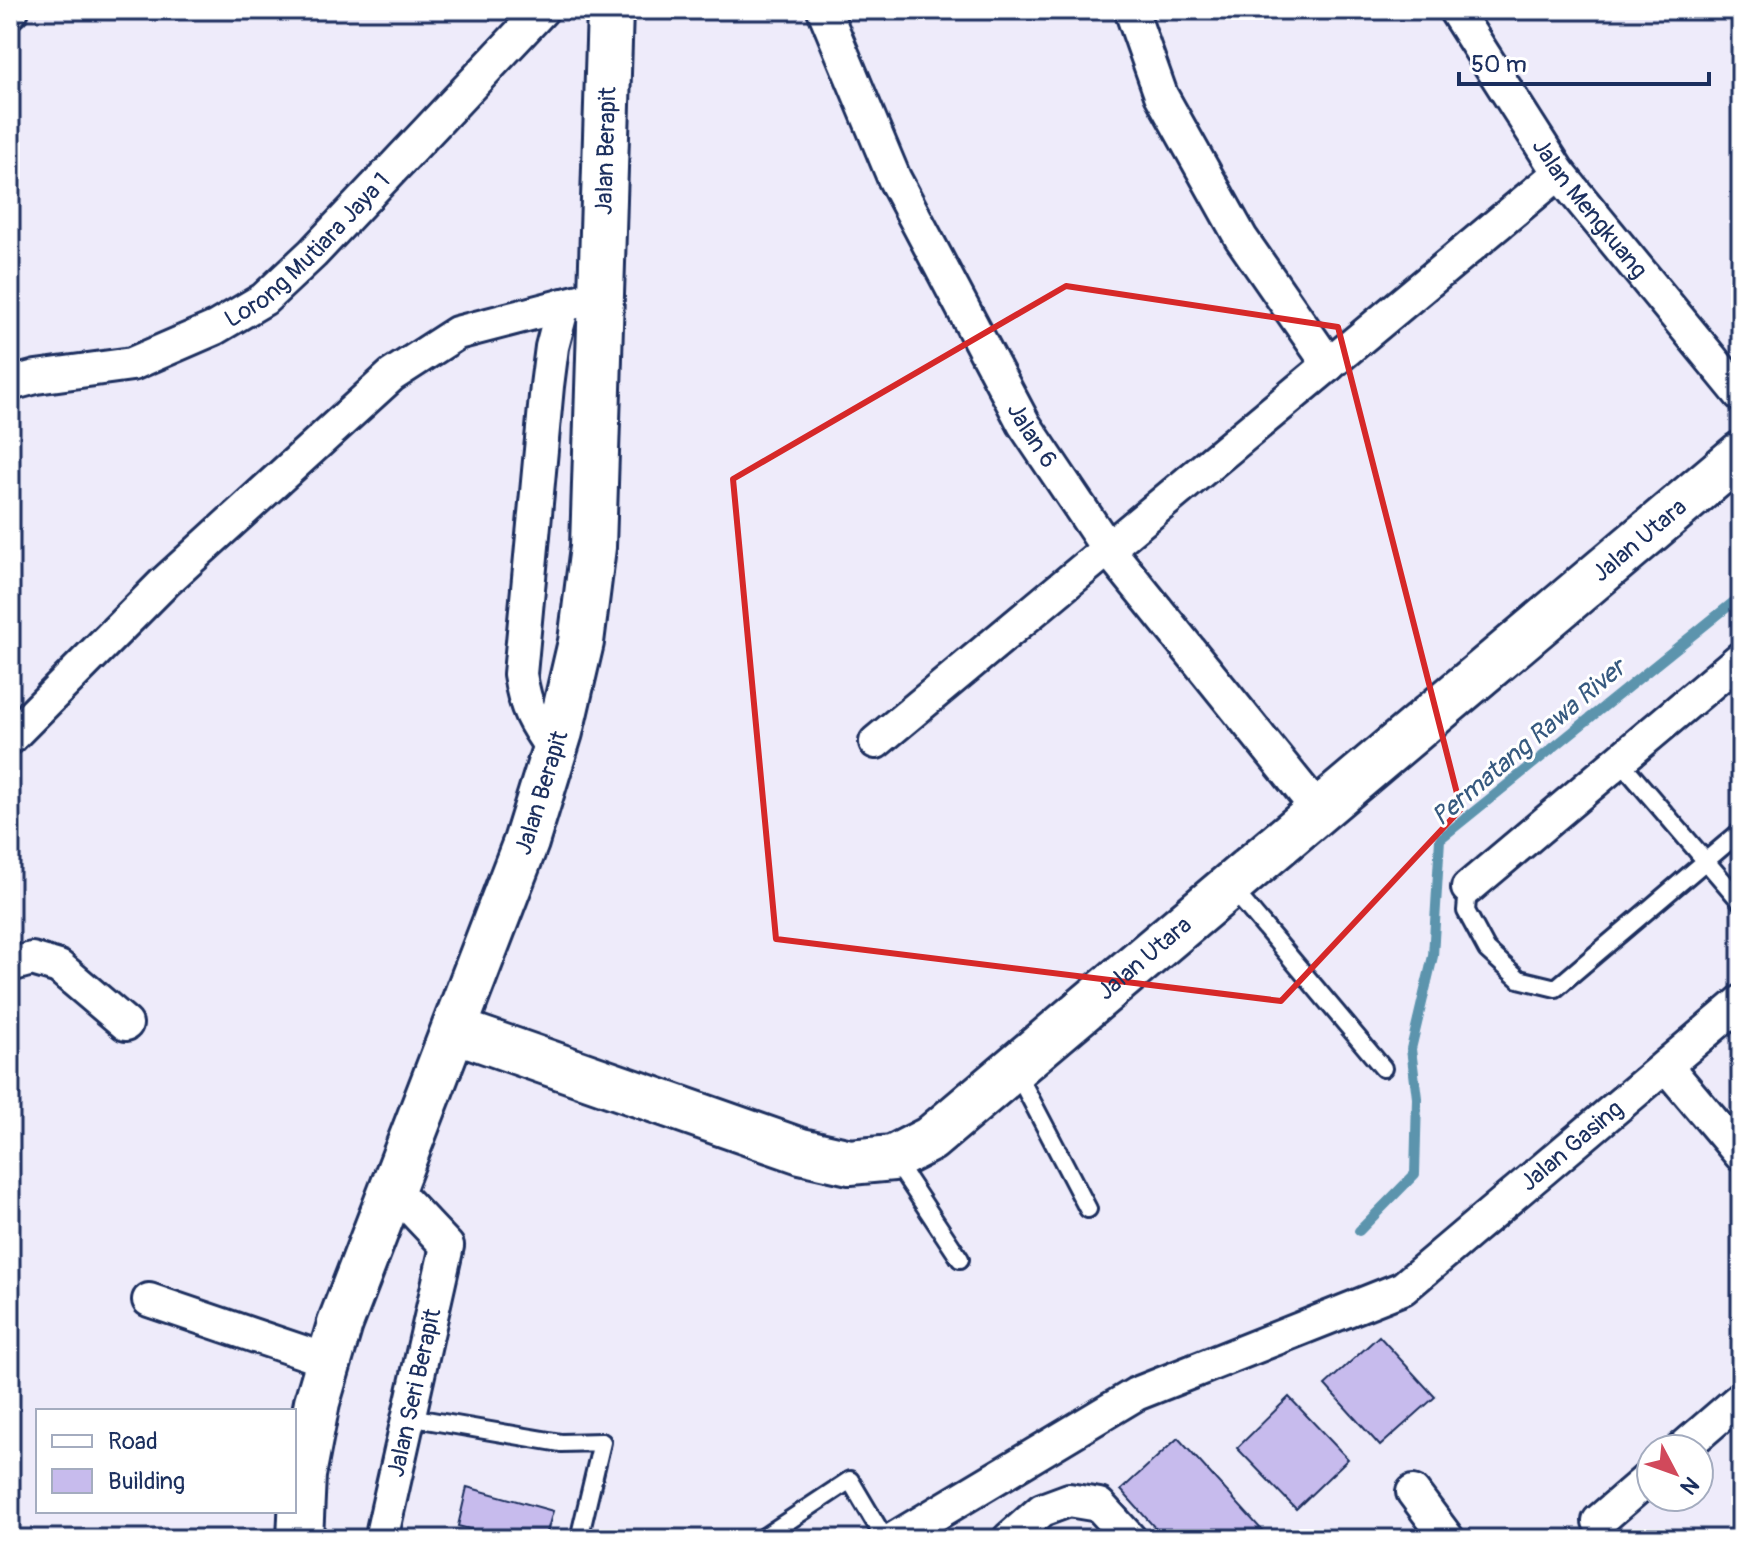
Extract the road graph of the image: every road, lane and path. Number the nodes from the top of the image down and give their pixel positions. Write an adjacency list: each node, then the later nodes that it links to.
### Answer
1 (542, 10): 9 (street, Lorong Mutiara Jaya 1)
2 (610, 10): 7 (main road, Jalan Berapit)
3 (824, 10): 12 (street, Jalan 6)
4 (1131, 10): 8 (street)
5 (1455, 10): 6 (street, Jalan Mengkuang)
6 (1559, 173): 8 (street); 10 (street, Jalan Mengkuang)
7 (581, 300): 14 (street); 16 (main road, Jalan Berapit); 16 (street)
8 (1329, 365): 12 (street)
9 (10, 384)
10 (1741, 395)
11 (1741, 454): 18 (main road, Jalan Utara)
12 (1108, 549): 15 (street); 18 (street, Jalan 6)
13 (1741, 658): 17 (street)
14 (10, 738)
15 (876, 742)
16 (554, 751): 27 (main road, Jalan Berapit)
17 (1619, 760): 20 (lane); 22 (street)
18 (1319, 811): 21 (main road, Jalan Utara)
19 (1741, 831): 20 (lane)
20 (1705, 861): 22 (lane); 23 (lane)
21 (1230, 886): 29 (main road, Jalan Utara); 30 (lane)
22 (1468, 888)
23 (1741, 902)
24 (10, 965): 26 (street)
25 (1741, 1002): 28 (street, Jalan Gasing)
26 (126, 1024)
27 (455, 1030): 32 (main road, Jalan Utara); 33 (main road, Jalan Berapit)
28 (1666, 1066): 31 (street); 49 (street, Jalan Gasing)
29 (1015, 1068): 32 (main road, Jalan Utara); 34 (lane)
30 (1383, 1068)
31 (1741, 1155)
32 (893, 1158): 35 (lane)
33 (393, 1189): 37 (main road, Jalan Berapit); 39 (street, Jalan Seri Berapit)
34 (1088, 1209)
35 (960, 1259)
36 (149, 1300): 37 (street)
37 (329, 1361): 44 (main road, Jalan Berapit)
38 (1741, 1398): 40 (street)
39 (409, 1417): 45 (street, Jalan Seri Berapit); 46 (lane)
40 (1701, 1433)
41 (1635, 1490): 43 (street)
42 (1413, 1492): 52 (street)
43 (1599, 1521)
44 (300, 1539)
45 (381, 1539)
46 (579, 1539)
47 (761, 1539): 48 (lane)
48 (885, 1539)
49 (894, 1539)
50 (1009, 1539): 51 (street)
51 (1130, 1539)
52 (1448, 1539)

